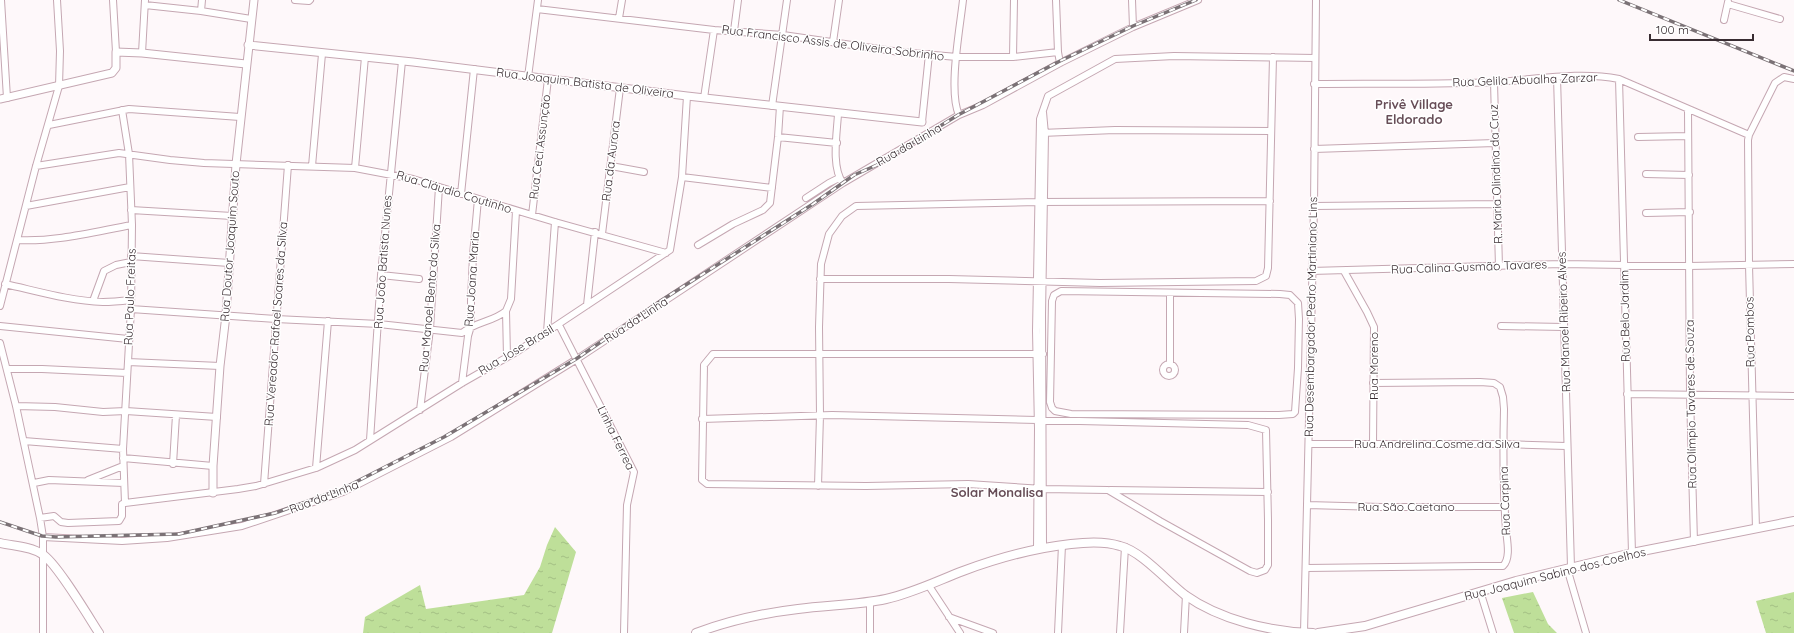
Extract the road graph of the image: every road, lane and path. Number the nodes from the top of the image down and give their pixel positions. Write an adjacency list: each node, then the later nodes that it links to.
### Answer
1 (1, 0): 47 (street)
2 (57, 0): 55 (street)
3 (113, 0): 33 (street)
4 (202, 0): 22 (street)
5 (254, 0): 24 (street, Rua Doutor Joaquim Souto)
6 (295, 0): 18 (street)
7 (538, 0): 21 (street)
8 (622, 0): 23 (street)
9 (738, 0): 29 (street)
10 (787, 0): 30 (street)
11 (839, 0): 31 (street)
12 (964, 0): 39 (street)
13 (1014, 0): 40 (street)
14 (1056, 0): 34 (street)
15 (1132, 0): 27 (street)
16 (1198, 0): 27 (street, Rua da Linha)
17 (1316, 0): 42 (street, Rua Desembargador Pedro Martiniano Lins)
18 (309, 1)
19 (145, 2): 22 (street); 35 (street)
20 (1728, 2): 25 (street); 26 (street)
21 (537, 9): 23 (street, Rua Francisco Assis de Oliveira Sobrinho); 48 (street)
22 (201, 11): 24 (street)
23 (619, 18): 28 (street, Rua Francisco Assis de Oliveira Sobrinho)
24 (252, 19): 32 (street, Rua Doutor Joaquim Souto)
25 (1780, 19)
26 (1724, 20)
27 (1133, 27): 44 (street, Rua da Linha)
28 (714, 30): 29 (street, Rua Francisco Assis de Oliveira Sobrinho); 58 (street)
29 (734, 31): 30 (street, Rua Francisco Assis de Oliveira Sobrinho)
30 (783, 35): 31 (street, Rua Francisco Assis de Oliveira Sobrinho); 60 (street)
31 (834, 42): 37 (street, Rua Francisco Assis de Oliveira Sobrinho)
32 (248, 45): 36 (street, Rua Joaquim Batista de Oliveira); 45 (street, Rua Doutor Joaquim Souto)
33 (116, 52): 35 (street); 55 (street)
34 (1058, 52): 40 (street, Rua Francisco Assis de Oliveira Sobrinho); 44 (street)
35 (142, 53): 45 (street)
36 (322, 54): 38 (street, Rua Joaquim Batista de Oliveira); 82 (street)
37 (929, 54): 39 (street, Rua Francisco Assis de Oliveira Sobrinho); 67 (street)
38 (365, 57): 43 (street, Rua Joaquim Batista de Oliveira); 84 (street)
39 (957, 57): 40 (street, Rua Francisco Assis de Oliveira Sobrinho); 65 (street)
40 (1013, 57)
41 (1273, 57): 42 (street); 69 (street); 70 (street)
42 (1315, 58): 54 (street, Rua Desembargador Pedro Martiniano Lins)
43 (402, 61): 46 (street, Rua Joaquim Batista de Oliveira); 86 (street, Rua João Batista Nunes)
44 (1060, 63): 65 (street, Rua da Linha)
45 (246, 64): 66 (street, Rua Doutor Joaquim Souto)
46 (474, 69): 48 (street, Rua Joaquim Batista de Oliveira); 94 (street)
47 (2, 75): 59 (street)
48 (528, 77): 52 (street, Rua Joaquim Batista de Oliveira)
49 (1557, 77): 50 (street, Rua Gelila Abualha Zarzar); 53 (street, Rua Gelila Abualha Zarzar); 117 (street, Rua Manoel Ribeiro Alves)
50 (1619, 79): 63 (street, Rua Gelila Abualha Zarzar); 119 (street, Rua Belo Jardim)
51 (1794, 79): 71 (street)
52 (548, 80): 56 (street, Rua Joaquim Batista de Oliveira); 106 (street, Rua Ceci Assunção)
53 (1494, 82): 54 (street, Rua Gelila Abualha Zarzar); 76 (street, R. Maria Olindina da Cruz)
54 (1314, 84): 77 (street, Rua Desembargador Pedro Martiniano Lins)
55 (59, 86): 59 (street); 68 (street)
56 (620, 88): 57 (street, Rua Joaquim Batista de Oliveira); 83 (street, Rua da Aurora)
57 (687, 96): 58 (street, Rua Joaquim Batista de Oliveira); 89 (street)
58 (704, 98): 60 (street, Rua Joaquim Batista de Oliveira)
59 (4, 99)
60 (772, 106): 61 (street, Rua Joaquim Batista de Oliveira)
61 (780, 106): 64 (street, Rua Joaquim Batista de Oliveira); 73 (street)
62 (122, 110): 66 (street); 68 (street); 78 (street, Rua Paulo Freitas)
63 (1688, 110): 71 (street, Rua Gelila Abualha Zarzar); 72 (street, Rua Olímpio Tavares de Souza)
64 (838, 114): 67 (street, Rua Joaquim Batista de Oliveira); 75 (street)
65 (960, 115): 90 (street, Rua da Linha)
66 (240, 117): 79 (street, Rua Doutor Joaquim Souto)
67 (922, 122)
68 (48, 125): 81 (street)
69 (1271, 131): 70 (street); 97 (street)
70 (1042, 133): 98 (street)
71 (1749, 135): 120 (street, Rua Pombos)
72 (1688, 136): 74 (street); 88 (street, Rua Olímpio Tavares de Souza)
73 (778, 137): 75 (street); 93 (street)
74 (1638, 137)
75 (837, 143): 90 (street)
76 (1495, 143): 77 (street); 99 (street, R. Maria Olindina da Cruz)
77 (1314, 149): 101 (street, Rua Desembargador Pedro Martiniano Lins)
78 (129, 154): 79 (street, Rua Cláudio Coutinho); 81 (street, Rua Cláudio Coutinho); 91 (street, Rua Paulo Freitas)
79 (236, 164): 80 (street, Rua Cláudio Coutinho); 107 (street, Rua Doutor Joaquim Souto)
80 (288, 164): 82 (street, Rua Cláudio Coutinho); 138 (street, Rua Vereador Rafael Soares da Silva)
81 (36, 166): 100 (street)
82 (312, 166): 84 (street, Rua Cláudio Coutinho)
83 (611, 166): 85 (street); 111 (street, Rua da Aurora)
84 (355, 168): 86 (street, Rua Cláudio Coutinho)
85 (644, 172)
86 (390, 173): 92 (street, Rua Cláudio Coutinho); 125 (street, Rua João Batista Nunes)
87 (1646, 174): 88 (street)
88 (1689, 175): 104 (street, Rua Olímpio Tavares de Souza)
89 (682, 176): 93 (street); 114 (street)
90 (841, 181): 95 (street); 153 (street, Rua da Linha)
91 (130, 187): 100 (street); 102 (street, Rua Paulo Freitas)
92 (439, 187): 94 (street, Rua Cláudio Coutinho); 146 (street, Rua Manoel Bento da Silva)
93 (772, 188): 113 (street)
94 (461, 194): 96 (street, Rua Cláudio Coutinho)
95 (806, 198)
96 (478, 199): 103 (street, Rua Cláudio Coutinho); 143 (street, Rua Joana Maria)
97 (1270, 201): 98 (street); 128 (street)
98 (1041, 202): 127 (street); 128 (street)
99 (1498, 204): 101 (street); 122 (street, R. Maria Olindina da Cruz)
100 (26, 206): 112 (street)
101 (1314, 206): 123 (street, Rua Desembargador Pedro Martiniano Lins)
102 (131, 210): 107 (street); 109 (street, Rua Paulo Freitas)
103 (516, 211): 106 (street, Rua Cláudio Coutinho); 136 (street, Rua Ceci Assunção)
104 (1690, 212): 105 (street); 121 (street, Rua Olímpio Tavares de Souza)
105 (1646, 213)
106 (532, 215): 108 (street, Rua Cláudio Coutinho)
107 (232, 216): 116 (street, Rua Doutor Joaquim Souto)
108 (555, 222): 110 (street, Rua Cláudio Coutinho); 147 (street)
109 (132, 225): 112 (street); 115 (street, Rua Paulo Freitas)
110 (595, 232): 111 (street, Rua Cláudio Coutinho); 133 (street)
111 (602, 234): 114 (street, Rua Cláudio Coutinho)
112 (17, 240): 129 (street)
113 (698, 245)
114 (666, 253): 133 (street, Rua Jose Brasil)
115 (131, 259): 116 (street); 131 (street, Rua Paulo Freitas); 132 (street)
116 (229, 263): 137 (street, Rua Doutor Joaquim Souto)
117 (1562, 264): 119 (street, Rua Calina Gusmão Tavares); 122 (street, Rua Calina Gusmão Tavares); 145 (street, Rua Manoel Ribeiro Alves)
118 (1794, 264): 120 (street, Rua Calina Gusmão Tavares)
119 (1624, 265): 121 (street, Rua Calina Gusmão Tavares); 163 (street, Rua Belo Jardim)
120 (1749, 265): 121 (street, Rua Calina Gusmão Tavares); 165 (street, Rua Pombos)
121 (1689, 266): 164 (street, Rua Olímpio Tavares de Souza)
122 (1499, 267): 124 (street, Rua Calina Gusmão Tavares)
123 (1311, 271): 124 (street, Rua Calina Gusmão Tavares); 157 (street, Rua Desembargador Pedro Martiniano Lins)
124 (1344, 271): 162 (street, Rua Moreno)
125 (381, 275): 126 (street); 140 (street, Rua João Batista Nunes)
126 (419, 279)
127 (820, 279): 128 (street); 150 (street)
128 (1040, 281): 151 (street)
129 (5, 284): 132 (street); 134 (street)
130 (1170, 294): 155 (street); 158 (street); 158 (street)
131 (131, 300): 132 (street); 135 (street, Rua Paulo Freitas)
132 (93, 301)
133 (587, 305): 141 (street, Rua Jose Brasil)
134 (0, 306)
135 (131, 309): 137 (street); 148 (street, Rua Paulo Freitas)
136 (506, 311): 143 (street); 152 (street, Rua Ceci Assunção)
137 (226, 314): 138 (street); 156 (street, Rua Doutor Joaquim Souto)
138 (276, 319): 139 (street); 190 (street, Rua Vereador Rafael Soares da Silva)
139 (328, 321): 140 (street); 186 (street)
140 (379, 324): 146 (street); 175 (street, Rua João Batista Nunes)
141 (559, 325): 147 (street, Rua Jose Brasil); 153 (street, Linha Ferrea)
142 (0, 326): 148 (street)
143 (471, 326): 146 (street); 161 (street, Rua Joana Maria)
144 (1501, 326): 145 (street)
145 (1564, 327): 180 (street, Rua Manoel Ribeiro Alves)
146 (430, 329): 168 (street, Rua Manoel Bento da Silva)
147 (547, 332): 152 (street, Rua Jose Brasil)
148 (128, 340): 154 (street, Rua Paulo Freitas)
149 (0, 343): 159 (street)
150 (819, 354): 151 (street); 171 (street); 173 (street)
151 (1040, 354): 174 (street)
152 (506, 357): 161 (street, Rua Jose Brasil)
153 (576, 359): 202 (street, Rua da Linha); 219 (street, Linha Ferrea)
154 (128, 362): 156 (street); 160 (street, Rua Paulo Freitas)
155 (1170, 363)
156 (220, 366): 172 (street, Rua Doutor Joaquim Souto)
157 (1310, 367): 158 (street); 177 (street, Rua Desembargador Pedro Martiniano Lins)
158 (1298, 368)
159 (7, 369): 160 (street); 167 (street)
160 (128, 373): 169 (street, Rua Paulo Freitas)
161 (462, 383): 168 (street, Rua Jose Brasil)
162 (1373, 383): 178 (street, Rua Moreno); 179 (street, Rua Carpina)
163 (1627, 394): 164 (street); 208 (street, Rua Belo Jardim)
164 (1690, 394): 165 (street); 203 (street, Rua Olímpio Tavares de Souza)
165 (1752, 394): 166 (street); 201 (street, Rua Pombos)
166 (1794, 396)
167 (16, 406): 169 (street); 176 (street)
168 (420, 410): 175 (street, Rua Jose Brasil)
169 (126, 412): 170 (street); 181 (street, Rua Paulo Freitas)
170 (176, 415): 172 (street); 183 (street)
171 (820, 415): 173 (street); 174 (street); 191 (street)
172 (217, 417): 185 (street, Rua Doutor Joaquim Souto)
173 (702, 419): 191 (street)
174 (1040, 420): 192 (street); 194 (street)
175 (370, 440): 186 (street, Rua Jose Brasil)
176 (24, 441): 181 (street); 188 (street)
177 (1309, 444): 178 (street, Rua Andrelina Cosme da Silva); 197 (street, Rua Desembargador Pedro Martiniano Lins)
178 (1373, 444): 179 (street, Rua Andrelina Cosme da Silva)
179 (1504, 444): 180 (street, Rua Andrelina Cosme da Silva); 198 (street, Rua Carpina)
180 (1566, 446): 211 (street, Rua Manoel Ribeiro Alves)
181 (123, 449): 182 (street, Rua Paulo Freitas)
182 (123, 458): 183 (street); 184 (street, Rua Paulo Freitas)
183 (173, 464): 185 (street)
184 (123, 466): 187 (street); 189 (street, Rua Paulo Freitas)
185 (213, 466): 195 (street, Rua Doutor Joaquim Souto)
186 (316, 468): 190 (street, Rua Jose Brasil)
187 (84, 482): 188 (street); 189 (street)
188 (34, 483): 199 (street)
189 (124, 483): 196 (street, Rua Paulo Freitas)
190 (264, 484): 195 (street, Rua Jose Brasil)
191 (818, 486): 192 (street)
192 (1040, 488): 193 (street); 207 (street)
193 (1108, 490): 194 (street); 194 (street)
194 (1268, 492)
195 (213, 493): 196 (street, Rua Jose Brasil)
196 (125, 503): 199 (street, Rua Paulo Freitas)
197 (1307, 505): 198 (street, Rua São Caetano); 210 (street, Rua Desembargador Pedro Martiniano Lins)
198 (1504, 507): 210 (street, Rua Carpina)
199 (40, 518): 202 (street)
200 (1794, 521): 201 (main road, Rua Joaquim Sabino dos Coelhos)
201 (1756, 529): 203 (main road, Rua Joaquim Sabino dos Coelhos)
202 (43, 537): 209 (street)
203 (1694, 542): 208 (main road, Rua Joaquim Sabino dos Coelhos)
204 (0, 543): 209 (main road)
205 (1062, 545): 206 (main road); 207 (main road); 224 (street)
206 (1125, 547): 214 (main road); 225 (street)
207 (1040, 549): 212 (main road)
208 (1632, 553): 211 (main road, Rua Joaquim Sabino dos Coelhos)
209 (43, 554): 217 (street); 218 (main road)
210 (1306, 568): 227 (street, Rua Desembargador Pedro Martiniano Lins)
211 (1569, 568): 213 (main road, Rua Joaquim Sabino dos Coelhos); 231 (street)
212 (929, 586): 215 (main road); 216 (street)
213 (1480, 591): 229 (main road, Rua Joaquim Sabino dos Coelhos); 230 (street)
214 (1186, 595): 226 (street); 227 (main road)
215 (870, 602): 220 (main road); 221 (street)
216 (949, 617): 222 (street); 223 (street)
217 (43, 633)
218 (99, 633)
219 (624, 633)
220 (696, 633)
221 (870, 633)
222 (960, 633)
223 (993, 633)
224 (1058, 633)
225 (1120, 633)
226 (1184, 633)
227 (1304, 633): 228 (main road)
228 (1313, 633)
229 (1318, 633)
230 (1493, 633)
231 (1586, 633)

